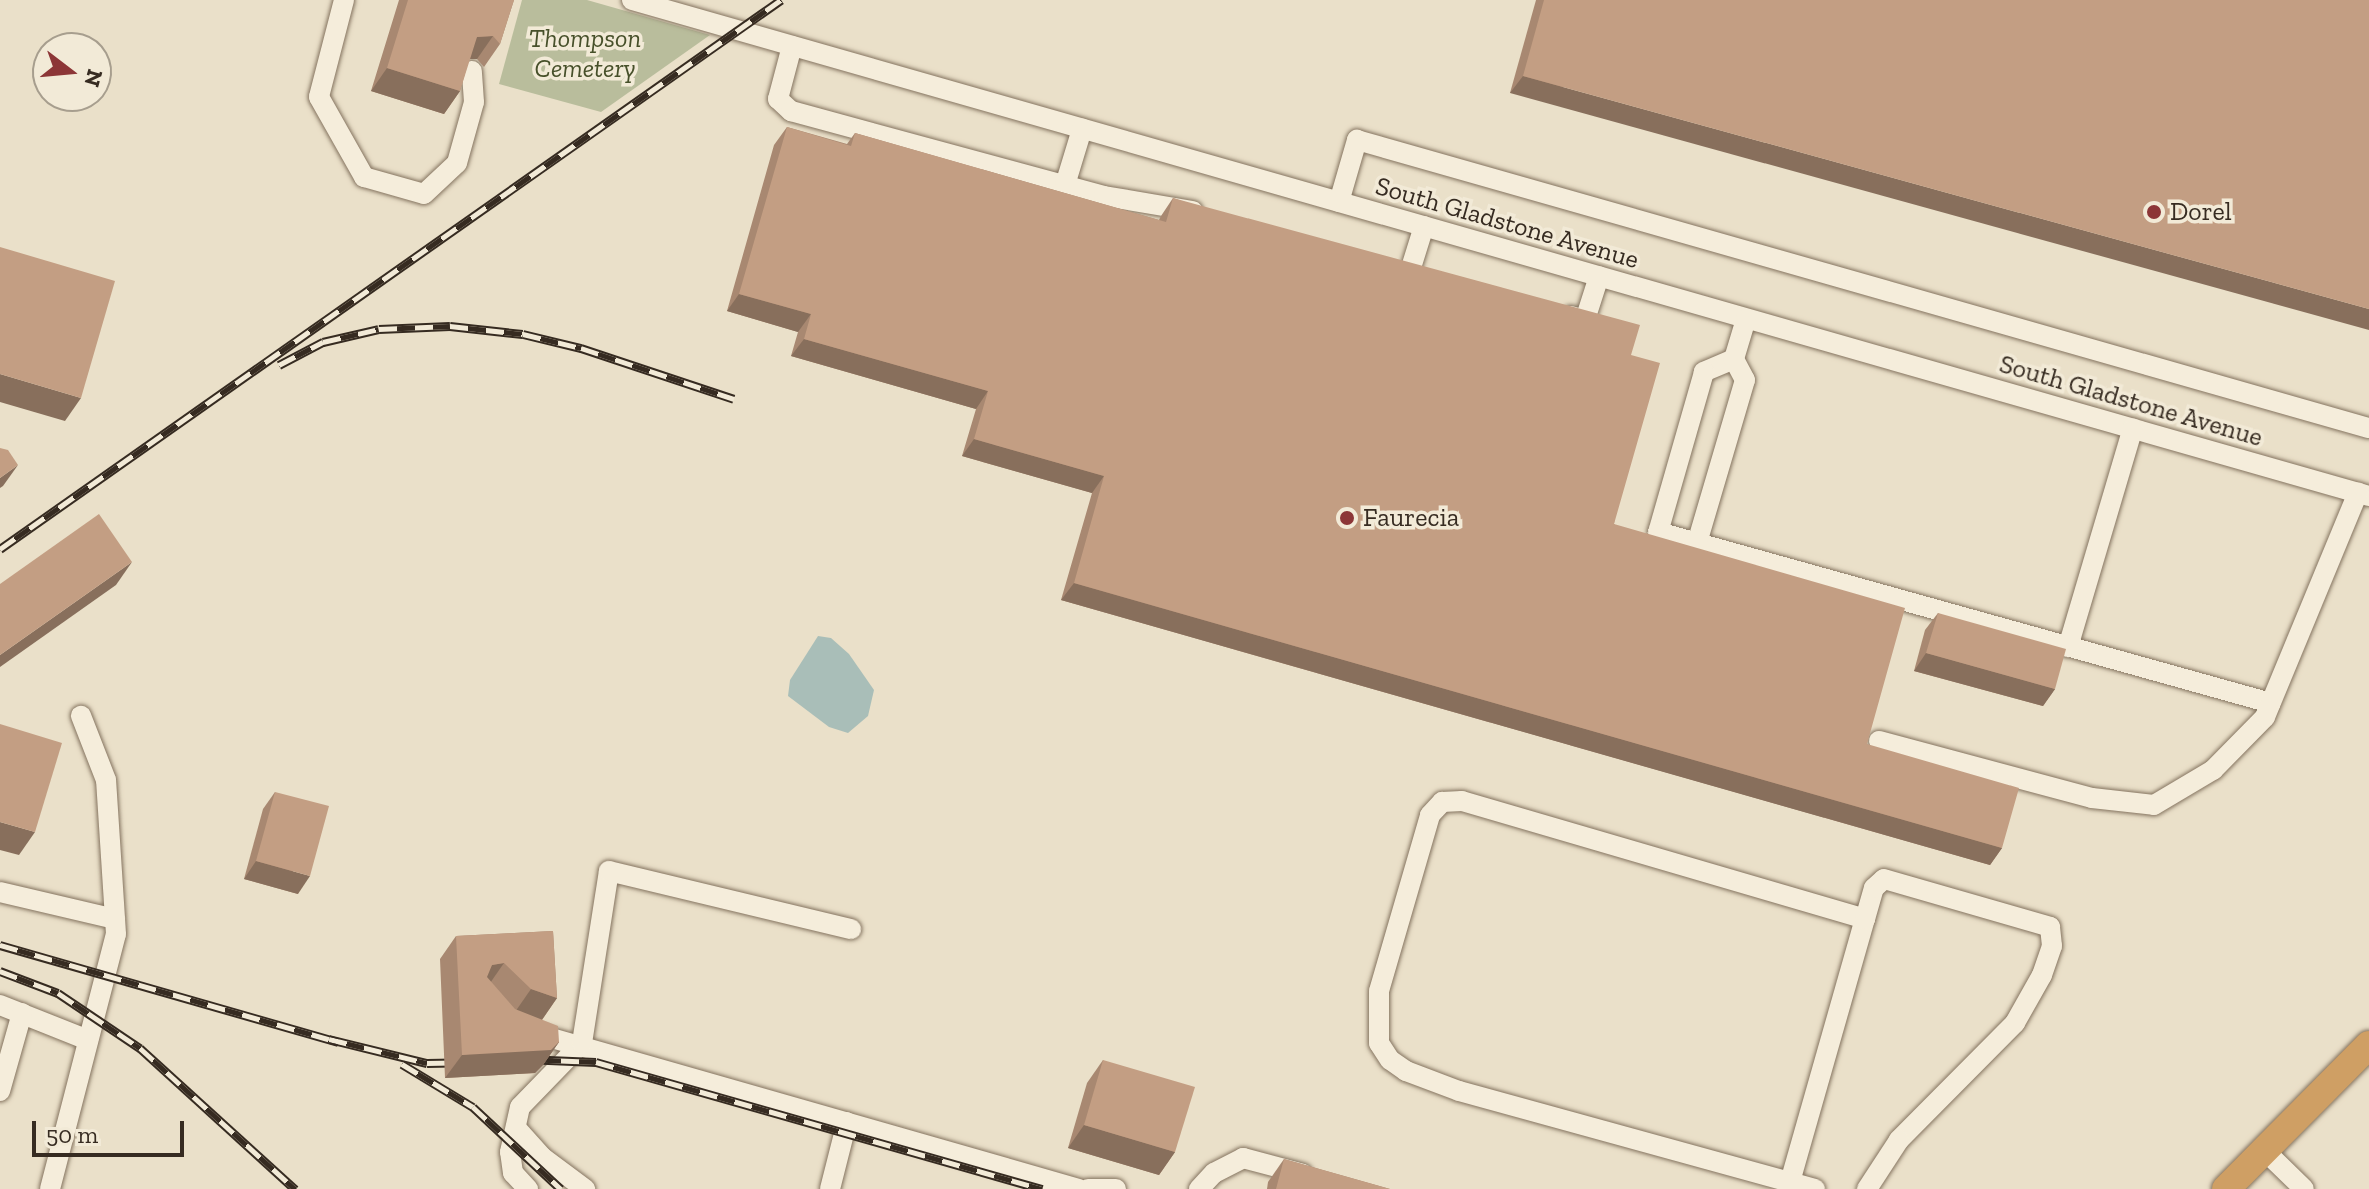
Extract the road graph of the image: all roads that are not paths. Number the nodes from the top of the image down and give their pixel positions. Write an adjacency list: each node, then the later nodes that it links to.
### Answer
1 (344, 0): 5 (street)
2 (632, 0): 3 (street, South Gladstone Avenue)
3 (680, 6): 4 (street, South Gladstone Avenue)
4 (792, 46): 6 (street, South Gladstone Avenue); 7 (street)
5 (472, 71)
6 (1082, 129): 7 (street); 8 (street, South Gladstone Avenue)
7 (1065, 185): 9 (street)
8 (1339, 202): 10 (street, South Gladstone Avenue); 17 (street)
9 (1219, 218)
10 (1424, 226): 11 (street); 12 (street, South Gladstone Avenue)
11 (1410, 271)
12 (1599, 276): 13 (street); 14 (street, South Gladstone Avenue)
13 (1556, 312)
14 (1746, 319): 15 (street); 16 (street, South Gladstone Avenue)
15 (1734, 359): 19 (street); 19 (street)
16 (2133, 428): 18 (street, South Gladstone Avenue); 20 (street)
17 (2369, 428)
18 (2364, 494): 21 (street)
19 (1697, 543): 20 (street)
20 (2068, 647): 21 (street)
21 (2271, 703): 23 (street)
22 (81, 716): 25 (street)
23 (1879, 741)
24 (0, 892): 25 (street)
25 (115, 919): 31 (street)
26 (1865, 919): 40 (street); 40 (street); 51 (street)
27 (851, 929): 32 (street)
28 (0, 1005): 29 (street)
29 (22, 1013): 31 (street); 34 (street)
30 (517, 1028): 32 (street)
31 (88, 1040): 41 (street)
32 (582, 1043): 35 (street); 36 (street)
33 (2369, 1045): 37 (highway)
34 (0, 1091)
35 (847, 1122): 45 (street); 46 (street)
36 (516, 1128): 38 (street); 44 (street)
37 (2265, 1151): 52 (highway); 53 (street)
38 (510, 1152): 42 (street); 43 (street)
39 (1331, 1181): 49 (street)
40 (1790, 1182): 50 (street)
41 (50, 1189)
42 (502, 1189)
43 (528, 1189)
44 (585, 1189)
45 (830, 1189)
46 (1079, 1189)
47 (1088, 1189): 48 (street)
48 (1116, 1189)
49 (1199, 1189)
50 (1815, 1189)
51 (1867, 1189)
52 (2226, 1189)
53 (2304, 1189)

